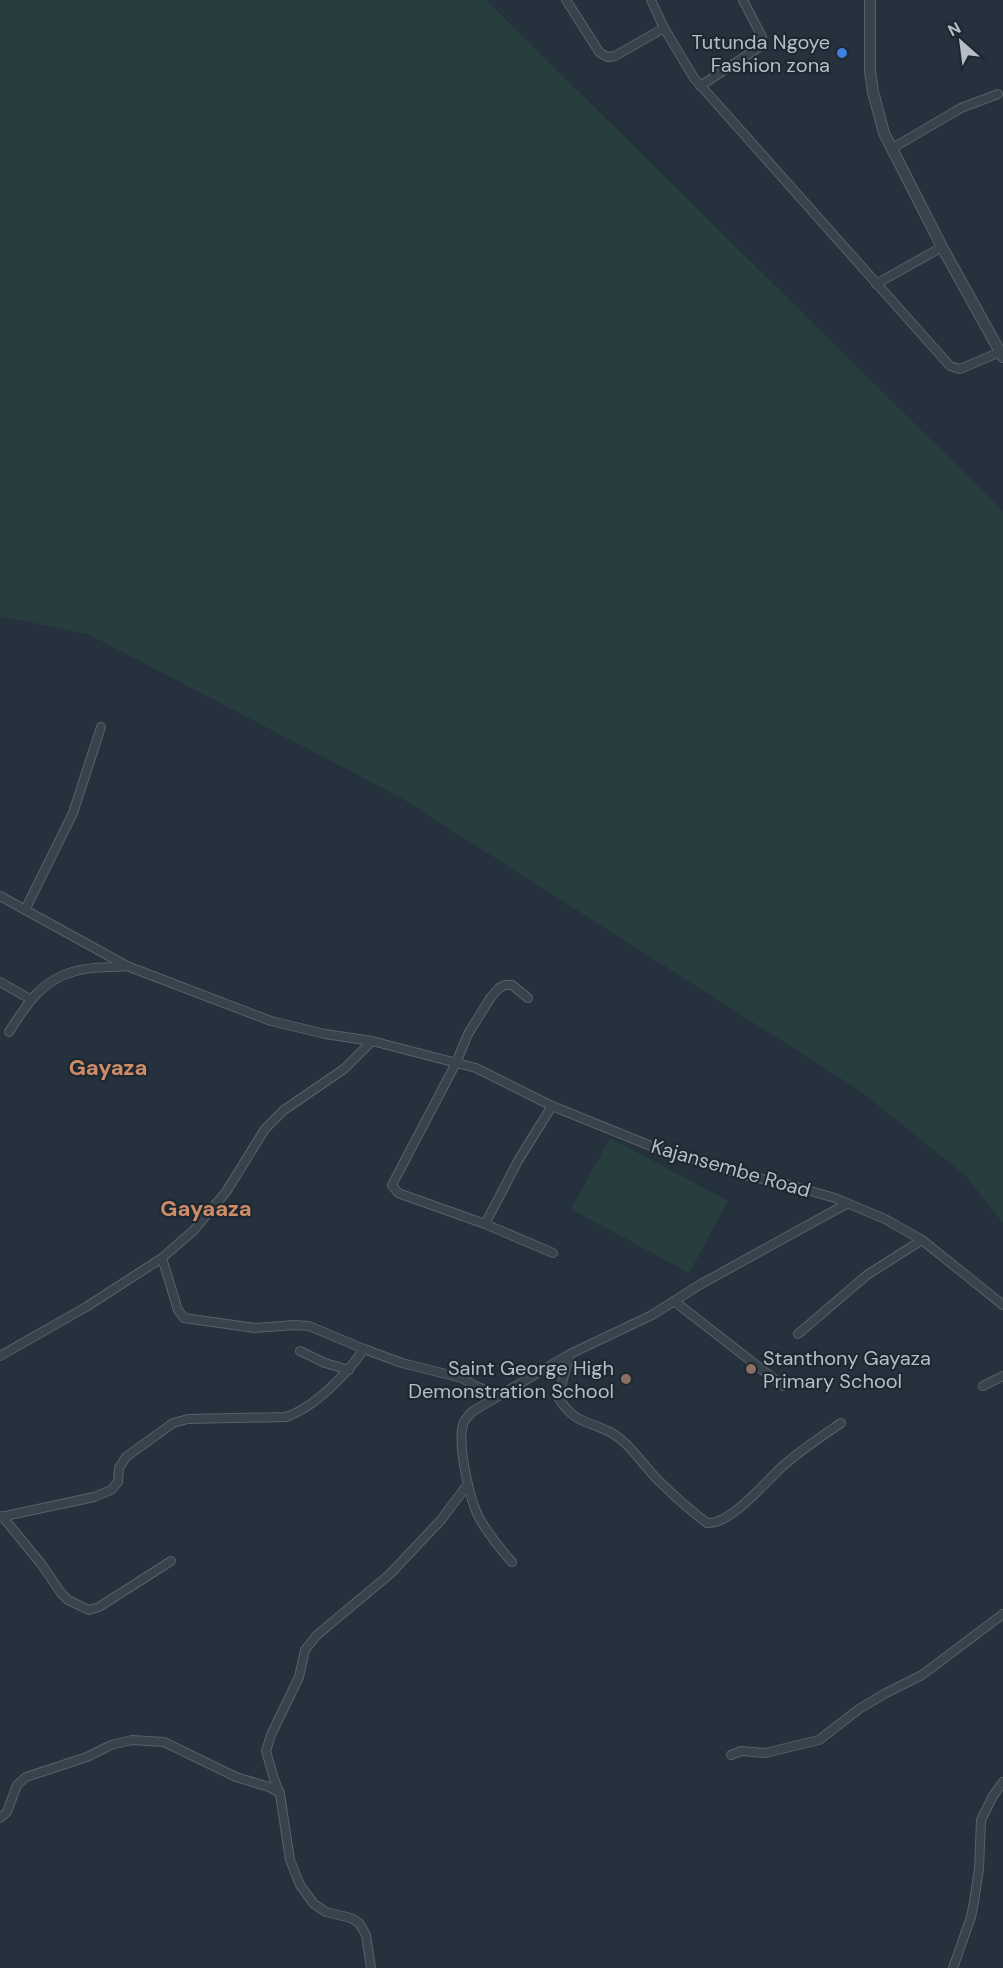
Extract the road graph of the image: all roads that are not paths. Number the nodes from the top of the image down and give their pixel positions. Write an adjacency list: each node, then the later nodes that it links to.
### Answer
1 (566, 0): 5 (street)
2 (651, 0): 5 (street)
3 (743, 0): 6 (street)
4 (870, 0): 8 (street)
5 (664, 28): 6 (street)
6 (700, 86): 10 (street)
7 (998, 94): 8 (street)
8 (891, 149): 9 (street)
9 (942, 247): 10 (street); 11 (street)
10 (876, 284): 11 (street)
11 (1002, 354)
12 (101, 728): 14 (street)
13 (0, 896): 14 (street, Kajansembe Road)
14 (25, 910): 15 (street, Kajansembe Road)
15 (127, 966): 18 (street); 20 (street, Kajansembe Road)
16 (0, 982): 18 (street)
17 (528, 998): 21 (street)
18 (30, 999): 19 (street)
19 (9, 1032)
20 (372, 1041): 21 (street, Kajansembe Road); 27 (street)
21 (456, 1063): 22 (street, Kajansembe Road); 24 (street)
22 (552, 1106): 23 (street, Kajansembe Road); 24 (street)
23 (848, 1203): 25 (street, Kajansembe Road); 28 (street)
24 (485, 1224): 26 (street)
25 (922, 1240): 29 (street, Kajansembe Road); 30 (street)
26 (553, 1253)
27 (162, 1258): 31 (street); 34 (street)
28 (674, 1301): 33 (street); 37 (street)
29 (1003, 1305)
30 (798, 1334)
31 (364, 1349): 35 (street); 39 (street)
32 (300, 1351): 35 (street)
33 (570, 1354): 39 (street); 40 (street)
34 (0, 1356)
35 (349, 1370): 42 (street)
36 (1003, 1376): 38 (street)
37 (783, 1386)
38 (983, 1386)
39 (500, 1395): 41 (street)
40 (841, 1423)
41 (468, 1484): 44 (street); 48 (street)
42 (1, 1516): 43 (street)
43 (171, 1561)
44 (512, 1562)
45 (1003, 1614): 46 (street)
46 (731, 1755)
47 (1003, 1782): 51 (street)
48 (280, 1794): 49 (street); 50 (street)
49 (0, 1818)
50 (371, 1968)
51 (953, 1968)

